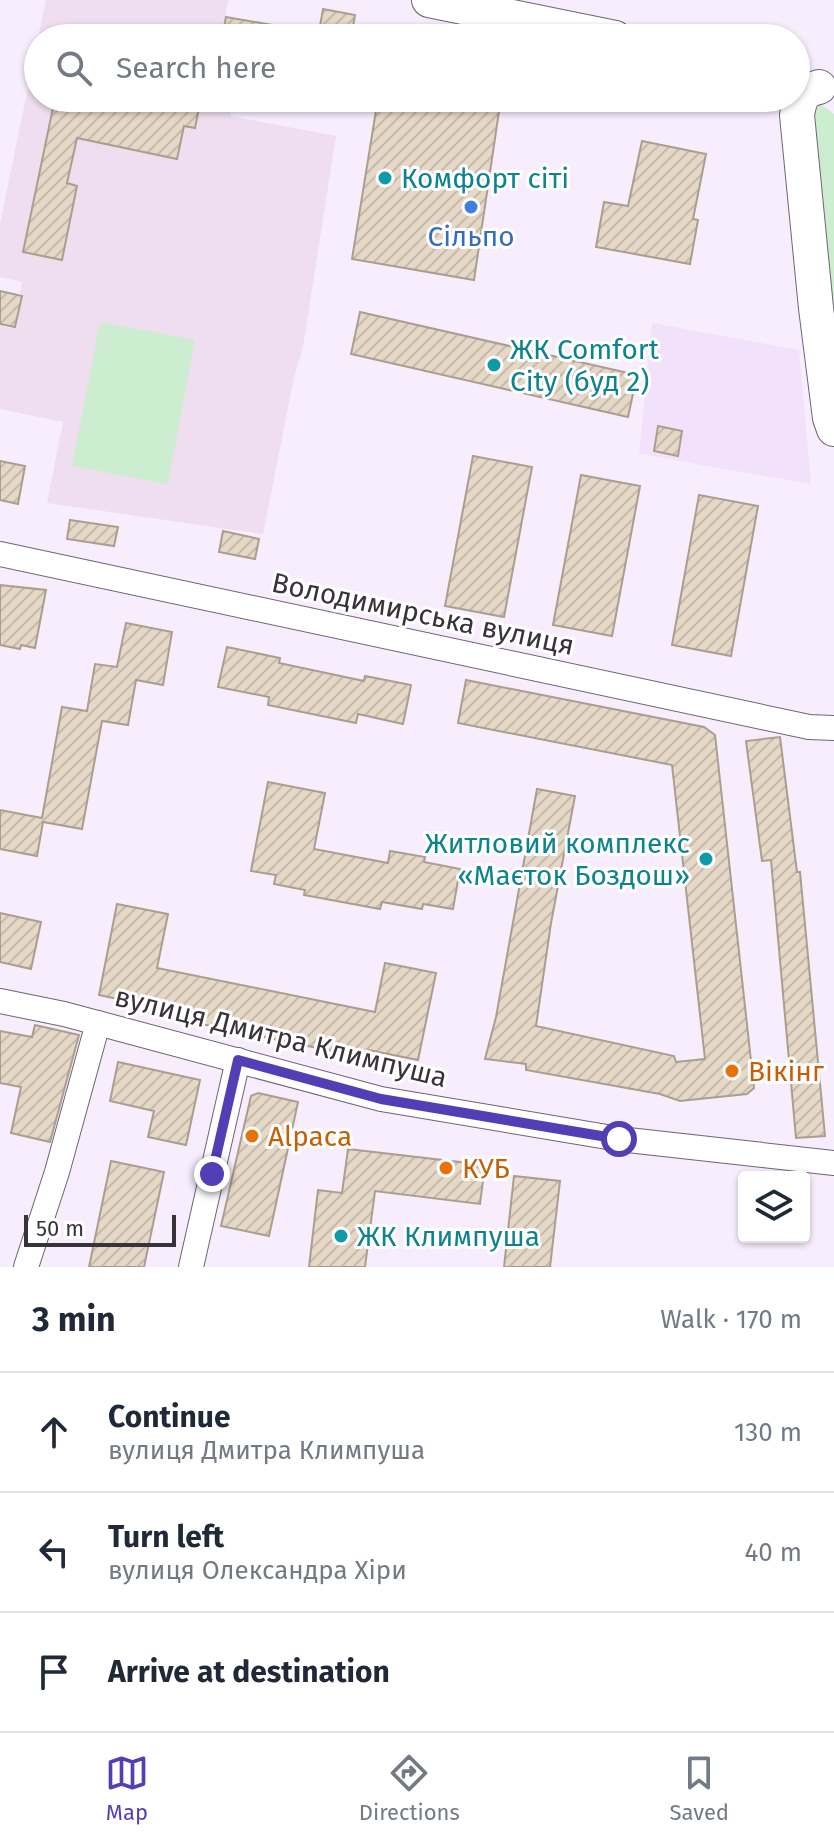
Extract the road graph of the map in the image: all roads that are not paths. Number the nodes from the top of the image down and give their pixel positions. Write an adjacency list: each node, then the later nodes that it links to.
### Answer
1 (429, 0): 2 (street)
2 (546, 24)
3 (792, 112): 4 (street)
4 (834, 429)
5 (0, 554): 6 (street, Володимирська вулиця)
6 (834, 728)
7 (0, 1001): 8 (street, вулиця Дмитра Климпуша)
8 (98, 1023): 9 (street, вулиця Дмитра Климпуша); 11 (street)
9 (238, 1060): 10 (street, вулиця Дмитра Климпуша); 12 (street)
10 (834, 1163)
11 (26, 1267)
12 (191, 1267)

